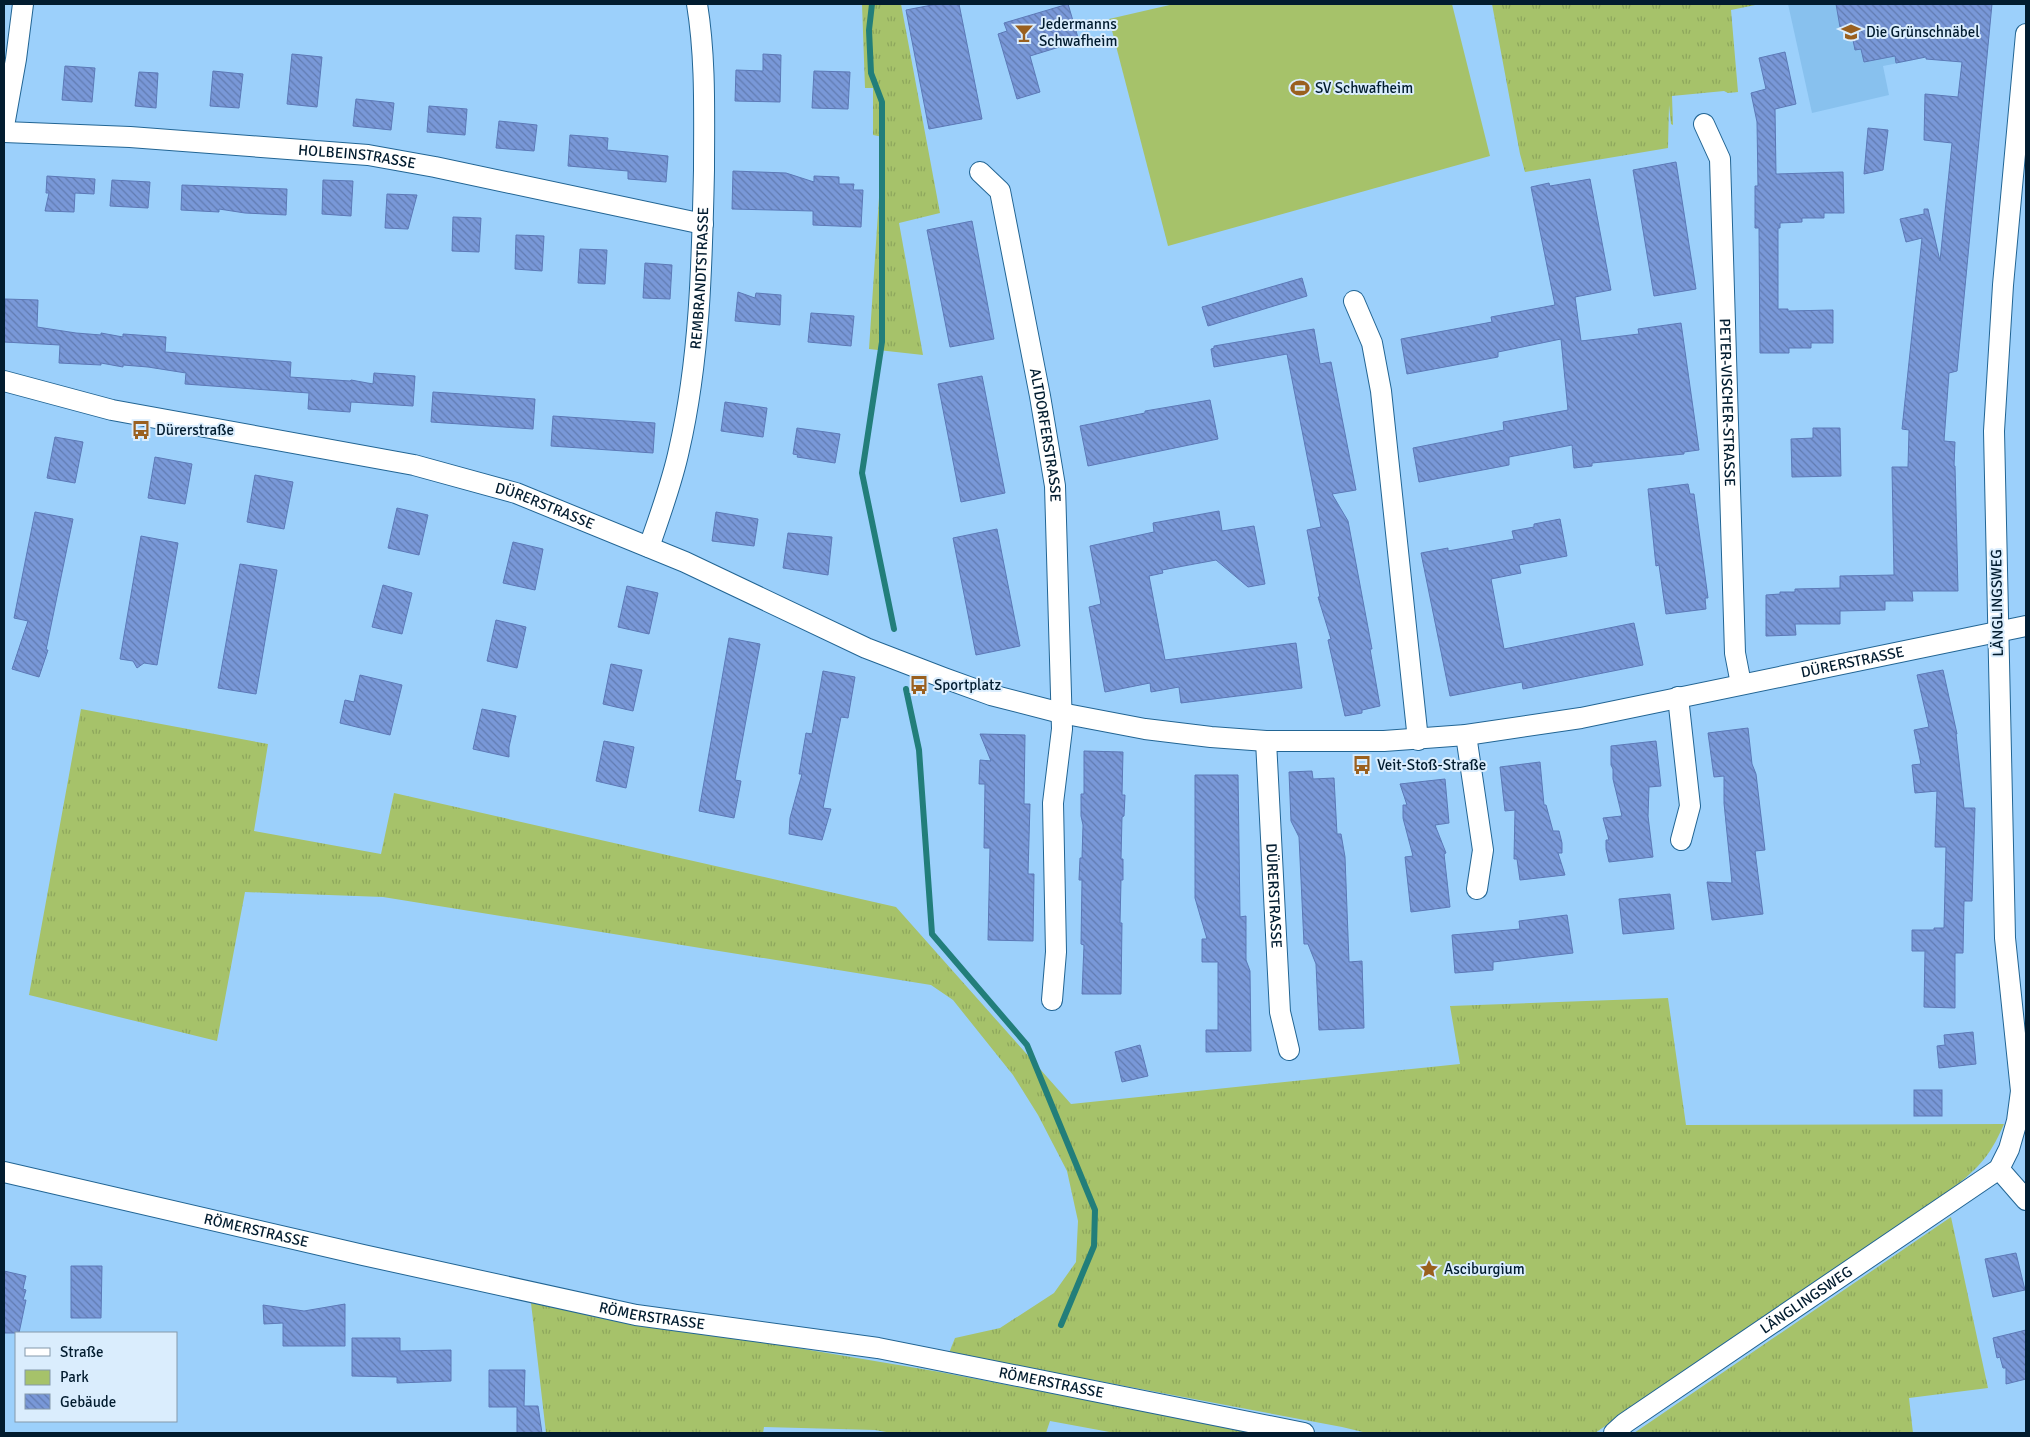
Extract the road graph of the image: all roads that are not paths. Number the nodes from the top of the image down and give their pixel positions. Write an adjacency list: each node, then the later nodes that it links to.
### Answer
1 (23, 4): 5 (street)
2 (697, 4): 8 (street, REMBRANDTSTRASSE)
3 (2026, 34): 13 (street, LÄNGLINGSWEG)
4 (1704, 124): 14 (street, PETER-VISCHER-STRASSE)
5 (4, 126)
6 (4, 132): 8 (street, HOLBEINSTRASSE)
7 (980, 172): 16 (street, ALTDORFERSTRASSE)
8 (703, 224): 11 (street, REMBRANDTSTRASSE)
9 (1354, 301): 18 (street)
10 (4, 381): 11 (street, DÜRERSTRASSE)
11 (649, 547): 16 (street, DÜRERSTRASSE)
12 (2026, 626): 13 (street, DÜRERSTRASSE)
13 (1997, 631): 14 (street, DÜRERSTRASSE); 24 (street, LÄNGLINGSWEG)
14 (1741, 684): 15 (street, DÜRERSTRASSE)
15 (1678, 697): 17 (street, DÜRERSTRASSE); 20 (street)
16 (1061, 713): 19 (street, DÜRERSTRASSE); 22 (street)
17 (1466, 735): 18 (street, DÜRERSTRASSE); 21 (street)
18 (1418, 740): 19 (street, DÜRERSTRASSE)
19 (1266, 741): 23 (street, DÜRERSTRASSE)
20 (1682, 840)
21 (1477, 888)
22 (1052, 1000)
23 (1289, 1050)
24 (1999, 1169): 26 (street); 28 (street, LÄNGLINGSWEG)
25 (4, 1172): 27 (street, RÖMERSTRASSE)
26 (2026, 1200)
27 (1304, 1433)
28 (1614, 1433)

